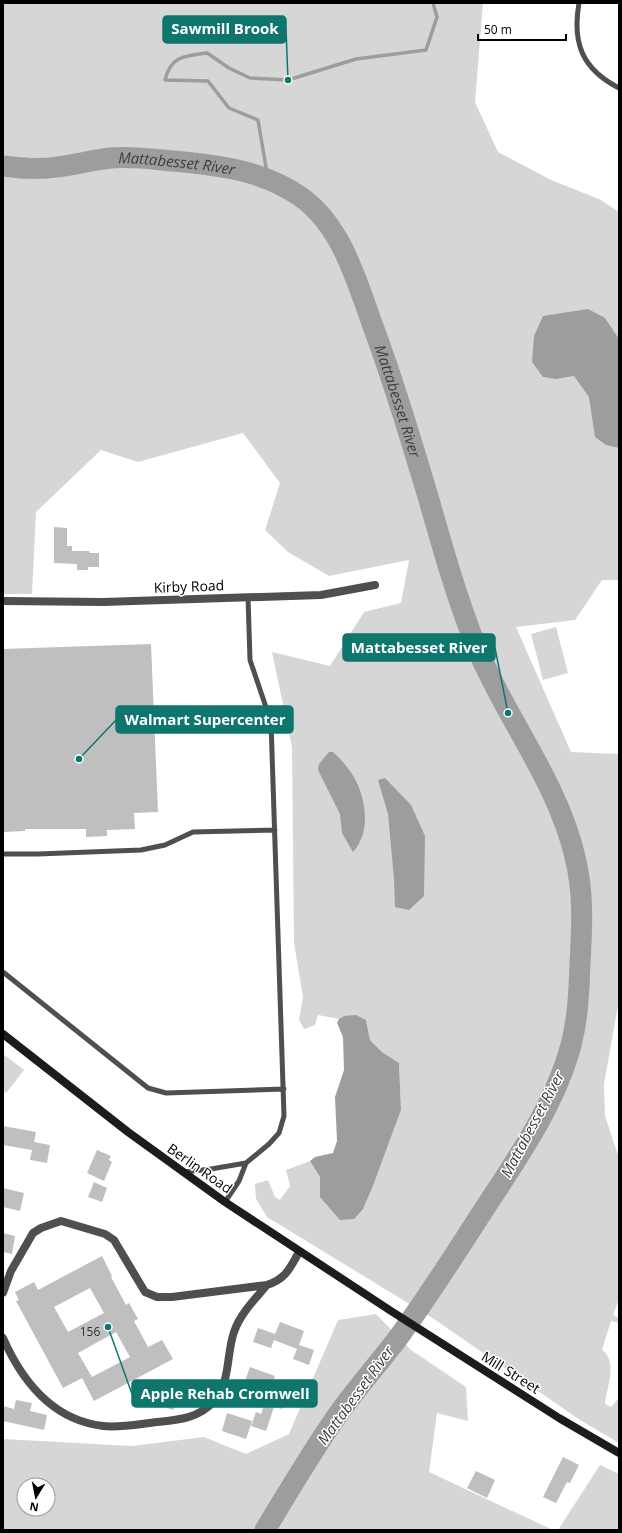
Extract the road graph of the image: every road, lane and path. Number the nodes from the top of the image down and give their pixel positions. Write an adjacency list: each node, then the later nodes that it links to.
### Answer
1 (579, 3): 2 (lane)
2 (619, 88)
3 (375, 585): 4 (street, Kirby Road)
4 (248, 597): 5 (street, Kirby Road); 6 (lane)
5 (3, 601)
6 (275, 830): 7 (lane); 10 (lane)
7 (3, 854)
8 (3, 972): 10 (lane)
9 (3, 1034): 12 (main road, Berlin Road)
10 (284, 1089): 11 (lane)
11 (246, 1163): 12 (lane); 13 (lane)
12 (182, 1172): 13 (main road, Berlin Road)
13 (224, 1202): 14 (main road, Berlin Road)
14 (299, 1252): 15 (street); 17 (main road, Berlin Road)
15 (267, 1285): 16 (street); 18 (street)
16 (3, 1293)
17 (391, 1311): 19 (main road, Mill Street)
18 (3, 1338)
19 (619, 1453)

